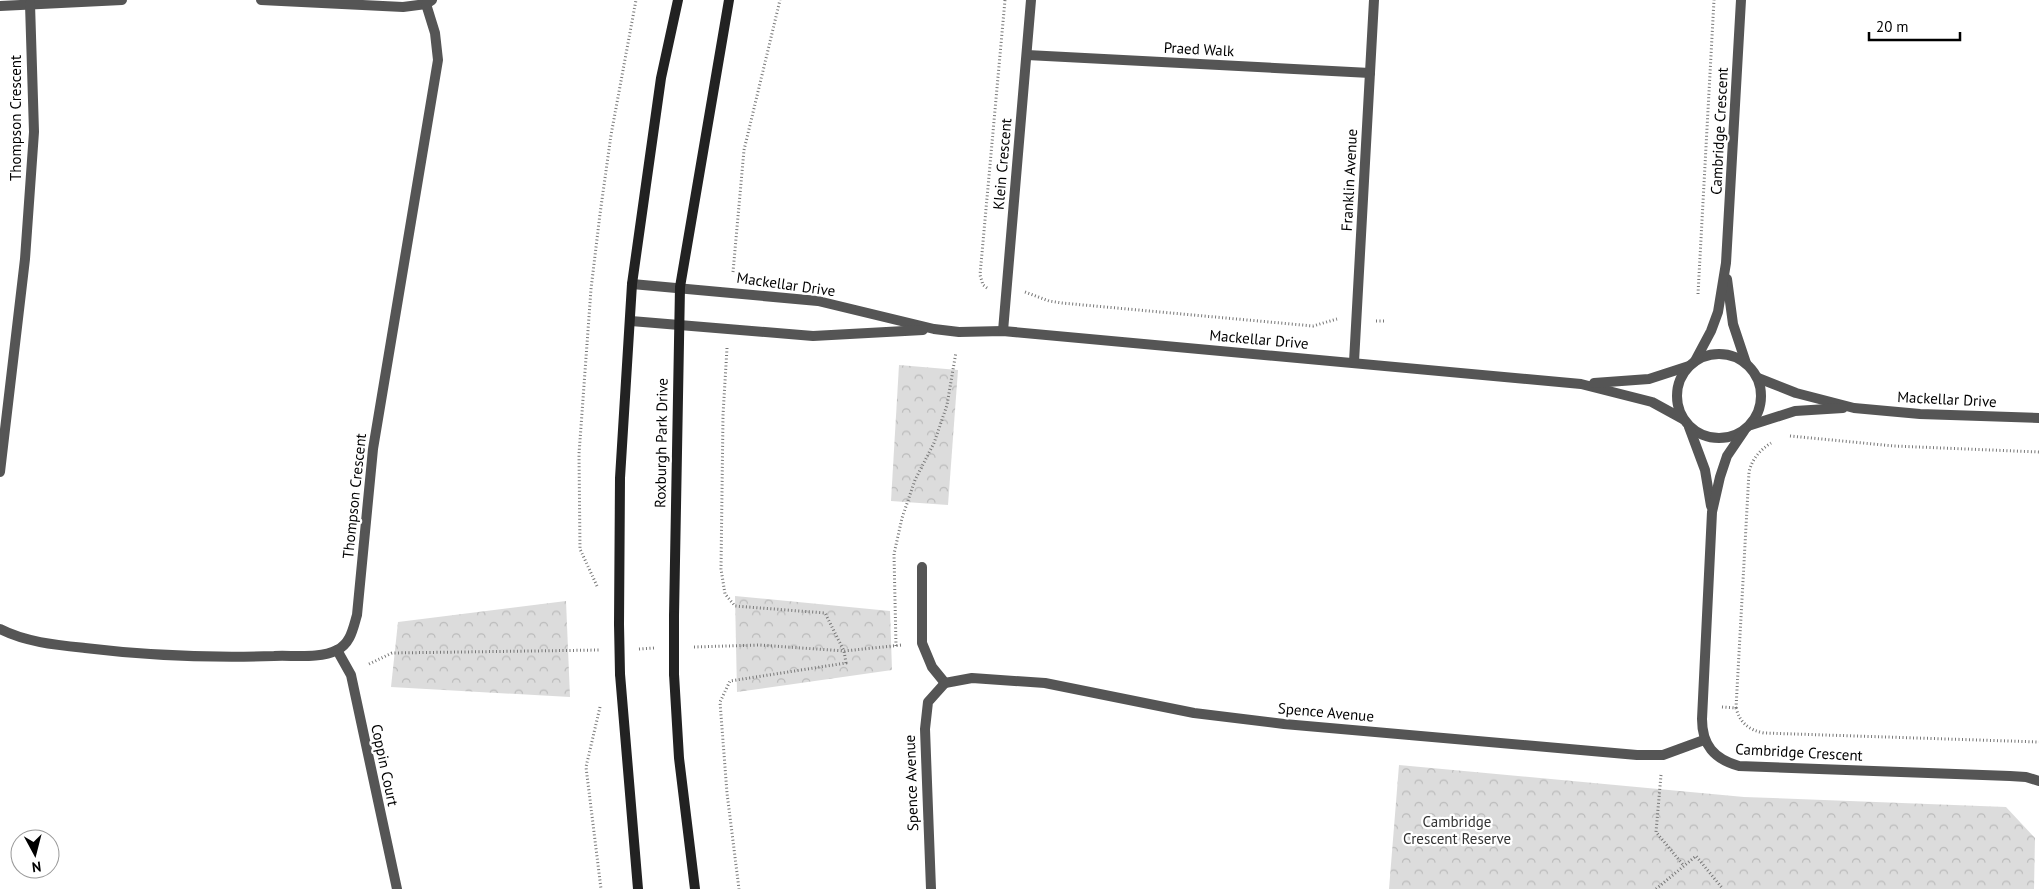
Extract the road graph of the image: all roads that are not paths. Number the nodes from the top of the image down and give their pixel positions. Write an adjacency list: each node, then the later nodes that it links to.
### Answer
1 (122, 0): 9 (street)
2 (261, 0): 8 (street)
3 (678, 0): 14 (street)
4 (729, 0): 15 (street, Roxburgh Park Drive)
5 (1031, 0): 11 (street, Klein Crescent)
6 (1374, 0): 12 (street, Franklin Avenue)
7 (1741, 0): 13 (street, Cambridge Crescent)
8 (429, 2): 33 (street, Thompson Crescent)
9 (30, 4): 10 (street); 29 (street, Thompson Crescent)
10 (0, 6)
11 (1027, 55): 12 (street, Praed Walk); 19 (street, Klein Crescent)
12 (1370, 74): 20 (street, Franklin Avenue)
13 (1726, 263): 21 (street, Cambridge Crescent); 22 (street, Cambridge Crescent)
14 (632, 284): 15 (street, Mackellar Drive); 16 (street)
15 (680, 287): 17 (street, Roxburgh Park Drive); 18 (street, Mackellar Drive)
16 (630, 321): 17 (street, Mackellar Drive); 38 (street, bridge)
17 (678, 323): 18 (street, Mackellar Drive); 39 (street, Roxburgh Park Drive, bridge)
18 (934, 330): 19 (street, Mackellar Drive)
19 (1003, 331): 20 (street, Mackellar Drive)
20 (1354, 362): 24 (street, Mackellar Drive)
21 (1746, 363): 22 (street); 23 (street)
22 (1692, 364): 24 (street, Mackellar Drive); 27 (street)
23 (1758, 378): 25 (street, Mackellar Drive); 28 (street)
24 (1581, 384): 27 (street, Mackellar Drive)
25 (1854, 408): 26 (street, Mackellar Drive); 28 (street, Mackellar Drive)
26 (2039, 418)
27 (1685, 422): 28 (street); 30 (street)
28 (1747, 428): 30 (street)
29 (0, 472)
30 (1712, 512): 35 (street)
31 (922, 567): 34 (street)
32 (0, 630): 33 (street)
33 (338, 650): 37 (street, Coppin Court)
34 (945, 684): 35 (street, Spence Avenue); 40 (street, Spence Avenue)
35 (1704, 740): 36 (street, Cambridge Crescent)
36 (2039, 781)
37 (397, 889)
38 (638, 889)
39 (695, 889)
40 (931, 889)

